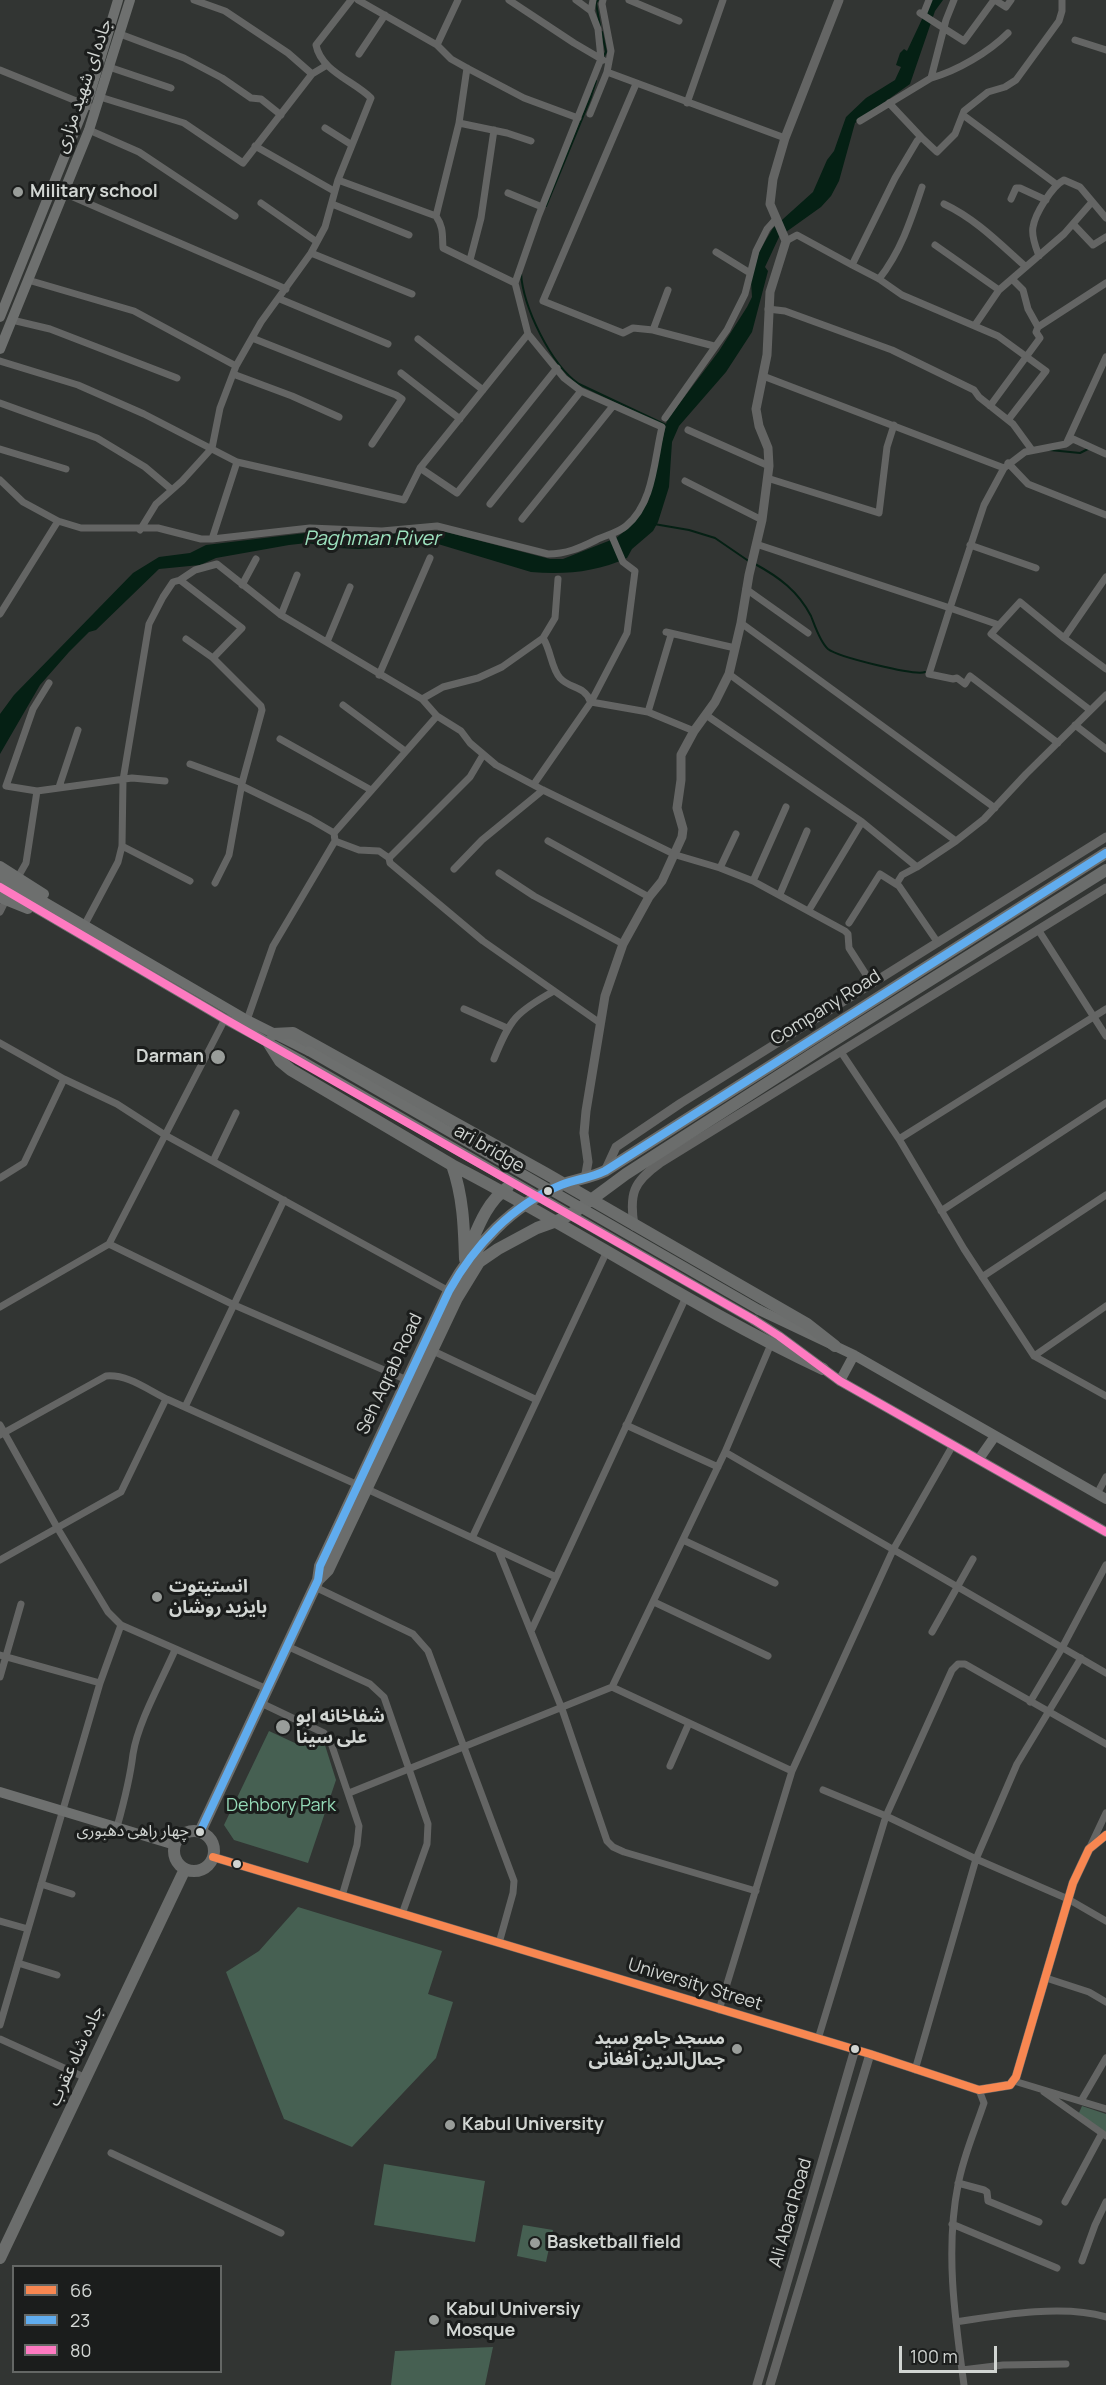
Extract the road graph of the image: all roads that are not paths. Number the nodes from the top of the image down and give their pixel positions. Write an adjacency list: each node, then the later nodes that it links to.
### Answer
1 (118, 0): 43 (main road, جاده ای شهید مزاری)
2 (130, 0): 24 (main road, جاده ای شهید مزاری)
3 (194, 0): 36 (street)
4 (351, 0): 31 (street)
5 (358, 0): 20 (street)
6 (458, 0): 26 (street)
7 (509, 0): 29 (street)
8 (576, 0): 19 (street)
9 (593, 0): 19 (street)
10 (603, 0): 30 (street)
11 (629, 0): 21 (street)
12 (723, 0): 41 (street)
13 (839, 0): 54 (street)
14 (929, 0): 22 (street)
15 (954, 0): 22 (street)
16 (994, 0): 17 (street); 22 (street)
17 (1011, 0)
18 (1062, 0): 46 (street)
19 (591, 11): 29 (street)
20 (385, 15): 26 (street); 28 (street)
21 (679, 21)
22 (944, 27): 37 (street)
23 (1008, 33): 37 (street)
24 (120, 34): 32 (main road, جاده ای شهید مزاری); 45 (street)
25 (1075, 40): 27 (street)
26 (437, 45): 33 (street)
27 (1106, 50)
28 (359, 54)
29 (601, 59): 30 (street); 47 (street)
30 (610, 62): 35 (street)
31 (327, 65): 36 (street); 56 (street)
32 (109, 67): 39 (street); 40 (main road, جاده ای شهید مزاری)
33 (467, 68): 47 (street); 49 (street)
34 (0, 70): 43 (street)
35 (607, 72): 38 (street); 44 (street)
36 (312, 74): 45 (street)
37 (931, 78): 42 (street)
38 (636, 84): 41 (street); 103 (street)
39 (171, 88)
40 (100, 97): 43 (main road, جاده ای شهید مزاری); 57 (street)
41 (687, 103): 54 (street)
42 (889, 103): 48 (street); 53 (street)
43 (90, 107): 51 (main road, جاده ای شهید مزاری); 99 (main road, جاده ای شهید مزاری)
44 (590, 114)
45 (281, 115): 57 (street)
46 (963, 115): 53 (street); 59 (street)
47 (578, 118): 70 (street)
48 (860, 121)
49 (459, 123): 52 (street); 72 (street)
50 (325, 128): 56 (street)
51 (89, 130): 62 (main road, جاده ای شهید مزاری); 71 (street)
52 (494, 130): 55 (street); 84 (street)
53 (921, 137): 85 (street)
54 (785, 138): 74 (street)
55 (531, 141)
56 (352, 145): 58 (street)
57 (255, 146): 61 (street)
58 (338, 180): 61 (street); 72 (street)
59 (1056, 184): 65 (street); 66 (street)
60 (922, 187): 88 (street)
61 (334, 191): 68 (street)
62 (64, 193): 90 (main road, جاده ای شهید مزاری); 93 (street)
63 (508, 193): 70 (street)
64 (1011, 198): 65 (street)
65 (1046, 200): 83 (street)
66 (1092, 202): 73 (street); 75 (street)
67 (261, 203): 79 (street)
68 (332, 204): 76 (street); 79 (street)
69 (944, 204): 86 (street)
70 (542, 207): 91 (street)
71 (235, 216)
72 (436, 216): 84 (street)
73 (1106, 218)
74 (776, 221): 78 (street); 87 (street)
75 (1074, 225): 77 (street); 83 (street)
76 (409, 235)
77 (1106, 237)
78 (784, 238): 85 (street); 98 (street)
79 (317, 242): 82 (street)
80 (935, 245): 95 (street)
81 (716, 252): 87 (street)
82 (311, 253): 93 (street); 96 (street)
83 (1039, 256): 86 (street)
84 (470, 260): 91 (street)
85 (852, 265): 88 (street)
86 (1026, 267): 89 (street)
87 (750, 273): 108 (street)
88 (879, 279): 101 (street)
89 (1012, 279): 95 (street); 102 (street)
90 (28, 280): 100 (main road, جاده ای شهید مزاری); 113 (street)
91 (515, 283): 104 (street)
92 (1106, 283): 102 (street)
93 (286, 289): 97 (street)
94 (668, 290): 103 (street)
95 (999, 290): 101 (street)
96 (412, 294)
97 (280, 299): 105 (street); 107 (street)
98 (768, 309): 117 (street); 123 (street)
99 (0, 317)
100 (12, 320): 109 (main road, جاده ای شهید مزاری); 118 (street)
101 (975, 325): 110 (street)
102 (1038, 327): 110 (street)
103 (653, 330): 108 (street)
104 (528, 334): 114 (street); 119 (street)
105 (252, 338): 113 (street); 130 (street)
106 (418, 339): 119 (street)
107 (388, 344)
108 (714, 346): 125 (street)
109 (0, 349)
110 (1027, 355): 123 (street); 127 (street)
111 (1106, 357): 131 (street)
112 (0, 361): 132 (street)
113 (236, 366): 115 (street)
114 (557, 368): 120 (street); 139 (street)
115 (233, 374): 124 (street); 132 (street)
116 (401, 374): 126 (street)
117 (763, 376): 128 (street); 137 (street)
118 (177, 378)
119 (483, 390): 126 (street)
120 (581, 392): 122 (street); 145 (street)
121 (0, 403): 144 (street)
122 (613, 406): 147 (street); 151 (street)
123 (990, 406): 127 (street)
124 (339, 417)
125 (665, 418)
126 (460, 419): 139 (street)
127 (1008, 420): 134 (street)
128 (894, 425): 138 (street); 141 (street)
129 (688, 430): 137 (street)
130 (372, 444)
131 (1066, 444): 134 (street); 135 (street)
132 (212, 448): 136 (street); 144 (street)
133 (0, 449): 140 (street)
134 (1032, 450): 138 (street)
135 (1106, 454)
136 (237, 462): 139 (street); 152 (street)
137 (769, 466): 141 (street)
138 (1006, 466): 146 (street); 154 (street)
139 (420, 468)
140 (66, 469)
141 (767, 478): 148 (street)
142 (0, 480): 149 (street)
143 (684, 481): 148 (street)
144 (171, 489): 150 (street)
145 (490, 504)
146 (1106, 515)
147 (522, 519)
148 (762, 520): 153 (street)
149 (58, 521): 150 (street); 166 (street)
150 (140, 530): 152 (street)
151 (612, 536): 152 (street); 183 (street)
152 (212, 539)
153 (756, 544): 164 (street); 165 (street)
154 (970, 545): 157 (street); 165 (street)
155 (430, 558): 179 (street)
156 (256, 559): 162 (street)
157 (1036, 568)
158 (297, 575): 167 (street)
159 (1106, 577): 172 (street)
160 (558, 579): 171 (street)
161 (180, 580): 162 (street); 176 (street); 198 (street)
162 (242, 585): 167 (street)
163 (350, 587): 174 (street)
164 (746, 590): 168 (street); 170 (street)
165 (950, 608): 169 (street); 193 (street)
166 (0, 614)
167 (281, 615): 174 (street)
168 (741, 623): 175 (street); 207 (street)
169 (999, 625): 172 (street); 185 (street)
170 (808, 633)
171 (543, 638): 182 (street); 183 (street)
172 (1064, 638): 177 (street)
173 (186, 639): 176 (street)
174 (327, 642): 179 (street)
175 (735, 648): 178 (street); 186 (street)
176 (213, 658): 200 (street)
177 (1106, 669)
178 (729, 674): 187 (street); 214 (street)
179 (379, 675): 182 (street)
180 (50, 682): 205 (street)
181 (1106, 695): 185 (street)
182 (422, 699): 188 (street)
183 (590, 702): 186 (street); 201 (street)
184 (343, 705): 195 (street)
185 (1090, 710): 189 (street)
186 (648, 712): 191 (street)
187 (706, 715): 191 (street); 208 (street)
188 (437, 716): 195 (street); 196 (street)
189 (1075, 725): 193 (street); 194 (street)
190 (78, 730): 202 (street)
191 (694, 731): 217 (street)
192 (280, 739): 203 (street)
193 (1058, 743): 207 (street)
194 (1106, 749)
195 (405, 751): 203 (street)
196 (483, 755): 201 (street); 218 (street)
197 (190, 764): 200 (street)
198 (123, 780): 199 (street); 202 (street); 215 (street)
199 (165, 781)
200 (242, 784): 211 (street); 228 (street)
201 (534, 784): 204 (street)
202 (59, 787): 205 (street)
203 (371, 789): 211 (street)
204 (543, 790): 217 (street); 222 (street)
205 (37, 791): 231 (street)
206 (786, 807): 227 (street)
207 (995, 808): 214 (street)
208 (862, 822): 220 (street); 234 (street)
209 (807, 831): 232 (street)
210 (736, 834): 221 (street)
211 (335, 837): 218 (street); 248 (street)
212 (1106, 837): 239 (street)
213 (548, 841): 233 (street)
214 (956, 841): 220 (street)
215 (122, 846): 226 (street); 237 (street)
216 (1106, 853): 263 (highway, Company Road)
217 (676, 855): 221 (street); 233 (street)
218 (389, 858): 243 (street)
219 (0, 866): 231 (main road)
220 (917, 867): 229 (street)
221 (720, 868): 227 (street)
222 (454, 869)
223 (1106, 870): 271 (highway, Company Road)
224 (499, 873): 240 (street)
225 (0, 876): 231 (main road)
226 (190, 881)
227 (753, 881): 232 (street)
228 (215, 883)
229 (897, 883): 236 (street); 239 (street)
230 (1106, 888): 238 (street)
231 (8, 890): 235 (street); 237 (main road); 241 (main road)
232 (780, 894): 234 (street)
233 (649, 897): 240 (street)
234 (809, 910): 242 (street)
235 (0, 912)
236 (849, 922)
237 (85, 924): 241 (main road)
238 (1039, 931): 246 (street); 254 (street)
239 (938, 943): 242 (street)
240 (623, 944): 249 (street)
241 (137, 962): 247 (main road); 248 (main road)
242 (872, 984): 263 (street)
243 (554, 991): 249 (street); 250 (street)
244 (464, 1009): 250 (street)
245 (1106, 1009): 246 (street)
246 (1094, 1017): 251 (street); 260 (street)
247 (225, 1019): 252 (main road); 259 (street)
248 (247, 1020): 252 (main road)
249 (600, 1023): 266 (street)
250 (507, 1028): 255 (street)
251 (1106, 1036)
252 (271, 1038): 262 (highway); 264 (highway); 285 (main road, ari bridge, bridge); 285 (main road, bridge)
253 (0, 1043): 256 (street)
254 (842, 1052): 260 (street); 275 (street)
255 (494, 1059)
256 (64, 1079): 259 (street); 265 (street)
257 (1106, 1103): 273 (street)
258 (236, 1113): 261 (street)
259 (165, 1135): 261 (street); 276 (street)
260 (899, 1139): 273 (street)
261 (213, 1161): 270 (street)
262 (452, 1165): 268 (highway); 278 (highway)
263 (605, 1171): 266 (highway, Company Road)
264 (541, 1172): 267 (highway); 268 (highway)
265 (0, 1178)
266 (585, 1179): 267 (highway, Company Road)
267 (562, 1185): 271 (highway); 272 (highway, Company Road)
268 (502, 1191): 272 (highway); 278 (highway)
269 (1106, 1195): 279 (street)
270 (284, 1200): 280 (street); 282 (street)
271 (590, 1201): 274 (highway, Seh Aqrab Road); 275 (highway)
272 (526, 1204): 274 (highway); 278 (highway, Seh Aqrab Road)
273 (941, 1211): 279 (street)
274 (555, 1221): 277 (highway); 288 (highway, Seh Aqrab Road)
275 (634, 1226): 287 (highway)
276 (109, 1244): 282 (street); 284 (street)
277 (607, 1251): 281 (highway); 296 (street)
278 (464, 1263): 280 (highway, Seh Aqrab Road)
279 (982, 1277): 290 (street)
280 (449, 1291): 292 (highway, Seh Aqrab Road)
281 (686, 1296): 286 (highway); 299 (street)
282 (232, 1304): 292 (street); 297 (street)
283 (1106, 1306): 290 (street)
284 (0, 1307)
285 (756, 1315): 287 (main road); 291 (main road)
286 (771, 1344): 291 (highway); 303 (street)
287 (835, 1346): 289 (main road)
288 (431, 1350): 296 (street); 307 (highway, Seh Aqrab Road)
289 (854, 1355): 293 (main road); 301 (main road)
290 (1034, 1356): 294 (street)
291 (823, 1369): 293 (main road)
292 (407, 1380): 307 (highway, Seh Aqrab Road)
293 (840, 1381): 302 (main road)
294 (1105, 1394)
295 (166, 1399): 297 (street); 300 (street); 309 (street)
296 (537, 1400): 311 (street)
297 (185, 1407): 307 (street)
298 (0, 1425): 300 (street)
299 (626, 1425): 305 (street); 318 (street)
300 (2, 1434): 309 (street)
301 (995, 1436): 304 (main road); 308 (main road)
302 (953, 1445): 304 (main road); 313 (street)
303 (725, 1452): 305 (street); 313 (street)
304 (979, 1460): 310 (main road)
305 (718, 1467): 312 (street)
306 (1106, 1477): 308 (street)
307 (362, 1487): 311 (street); 319 (highway, Seh Aqrab Road)
308 (1101, 1496)
309 (58, 1529): 316 (street); 324 (street)
310 (1106, 1532)
311 (472, 1538): 314 (street)
312 (683, 1540): 320 (street); 322 (street)
313 (893, 1550): 321 (street); 347 (street)
314 (499, 1552): 318 (street); 325 (street)
315 (973, 1559): 321 (street)
316 (0, 1560)
317 (1106, 1564): 328 (street)
318 (556, 1577): 325 (street)
319 (317, 1583): 327 (highway, Seh Aqrab Road); 344 (street)
320 (775, 1583)
321 (957, 1587): 326 (street); 328 (street)
322 (654, 1602): 331 (street); 336 (street)
323 (21, 1604): 330 (street)
324 (121, 1625): 329 (street); 335 (street)
325 (531, 1629): 340 (street)
326 (932, 1632)
327 (287, 1646): 337 (highway, Seh Aqrab Road); 346 (street)
328 (1062, 1648): 332 (street); 338 (street)
329 (176, 1650): 337 (street); 354 (street)
330 (3, 1656): 334 (street); 335 (street)
331 (768, 1656)
332 (1081, 1658): 333 (street); 341 (street)
333 (1106, 1673)
334 (0, 1677)
335 (100, 1683): 351 (street)
336 (612, 1687): 340 (street); 342 (street)
337 (267, 1689): 339 (highway, Seh Aqrab Road)
338 (1030, 1702): 341 (street); 353 (street)
339 (261, 1703): 350 (street); 355 (highway, Seh Aqrab Road)
340 (562, 1709): 344 (street); 363 (street)
341 (1049, 1712): 343 (street); 360 (street)
342 (689, 1723): 345 (street); 347 (street)
343 (1106, 1744)
344 (464, 1747): 346 (street); 371 (street)
345 (670, 1766)
346 (410, 1769): 350 (street); 367 (street)
347 (792, 1771): 363 (street)
348 (823, 1790): 353 (street)
349 (0, 1792): 351 (main road)
350 (349, 1793): 365 (street)
351 (63, 1810): 354 (main road); 362 (street)
352 (1106, 1813): 358 (street)
353 (886, 1816): 360 (street); 379 (street)
354 (117, 1827): 357 (main road)
355 (200, 1832): 357 (highway); 359 (highway)
356 (1106, 1834): 358 (street)
357 (175, 1845): 361 (highway)
358 (1089, 1849): 366 (street)
359 (213, 1857): 361 (highway); 365 (street, University Street)
360 (976, 1859): 366 (street); 383 (street)
361 (185, 1869): 384 (highway, جاده شاه عقرب)
362 (41, 1884): 364 (street); 370 (street)
363 (756, 1891): 376 (street)
364 (72, 1894)
365 (342, 1896): 367 (street, University Street)
366 (1068, 1899): 369 (street); 374 (street)
367 (402, 1914): 371 (street, University Street)
368 (0, 1921): 370 (street)
369 (1106, 1921)
370 (28, 1929): 372 (street)
371 (499, 1943): 376 (street, University Street)
372 (18, 1963): 373 (street); 377 (street)
373 (57, 1975)
374 (1046, 1978): 375 (street); 385 (street)
375 (1106, 2002)
376 (719, 2010): 379 (street, University Street)
377 (0, 2025)
378 (0, 2039): 384 (street)
379 (818, 2039): 380 (street, University Street)
380 (855, 2049): 381 (street, University Street); 401 (street, Ali Abad Road)
381 (870, 2054): 383 (street, University Street); 402 (street, Ali Abad Road)
382 (1106, 2058): 388 (street)
383 (915, 2070): 387 (street, University Street)
384 (86, 2078): 398 (highway, جاده شاه عقرب)
385 (1014, 2081): 386 (street); 387 (street, University Street)
386 (1039, 2089): 388 (street); 390 (street)
387 (979, 2090): 392 (street)
388 (1081, 2101): 389 (street)
389 (1106, 2109)
390 (1104, 2135): 393 (street)
391 (111, 2153): 397 (street)
392 (958, 2183): 395 (street); 396 (street)
393 (1065, 2202)
394 (1106, 2202): 399 (street)
395 (1039, 2222)
396 (952, 2224): 400 (street); 404 (street)
397 (281, 2233)
398 (0, 2259)
399 (1082, 2261)
400 (1057, 2268)
401 (786, 2287): 402 (street); 407 (street, Ali Abad Road)
402 (799, 2291): 408 (street, Ali Abad Road)
403 (1106, 2317): 404 (street)
404 (956, 2322): 406 (street)
405 (1066, 2364): 406 (street)
406 (962, 2370): 409 (street)
407 (757, 2385)
408 (771, 2385)
409 (964, 2385)

